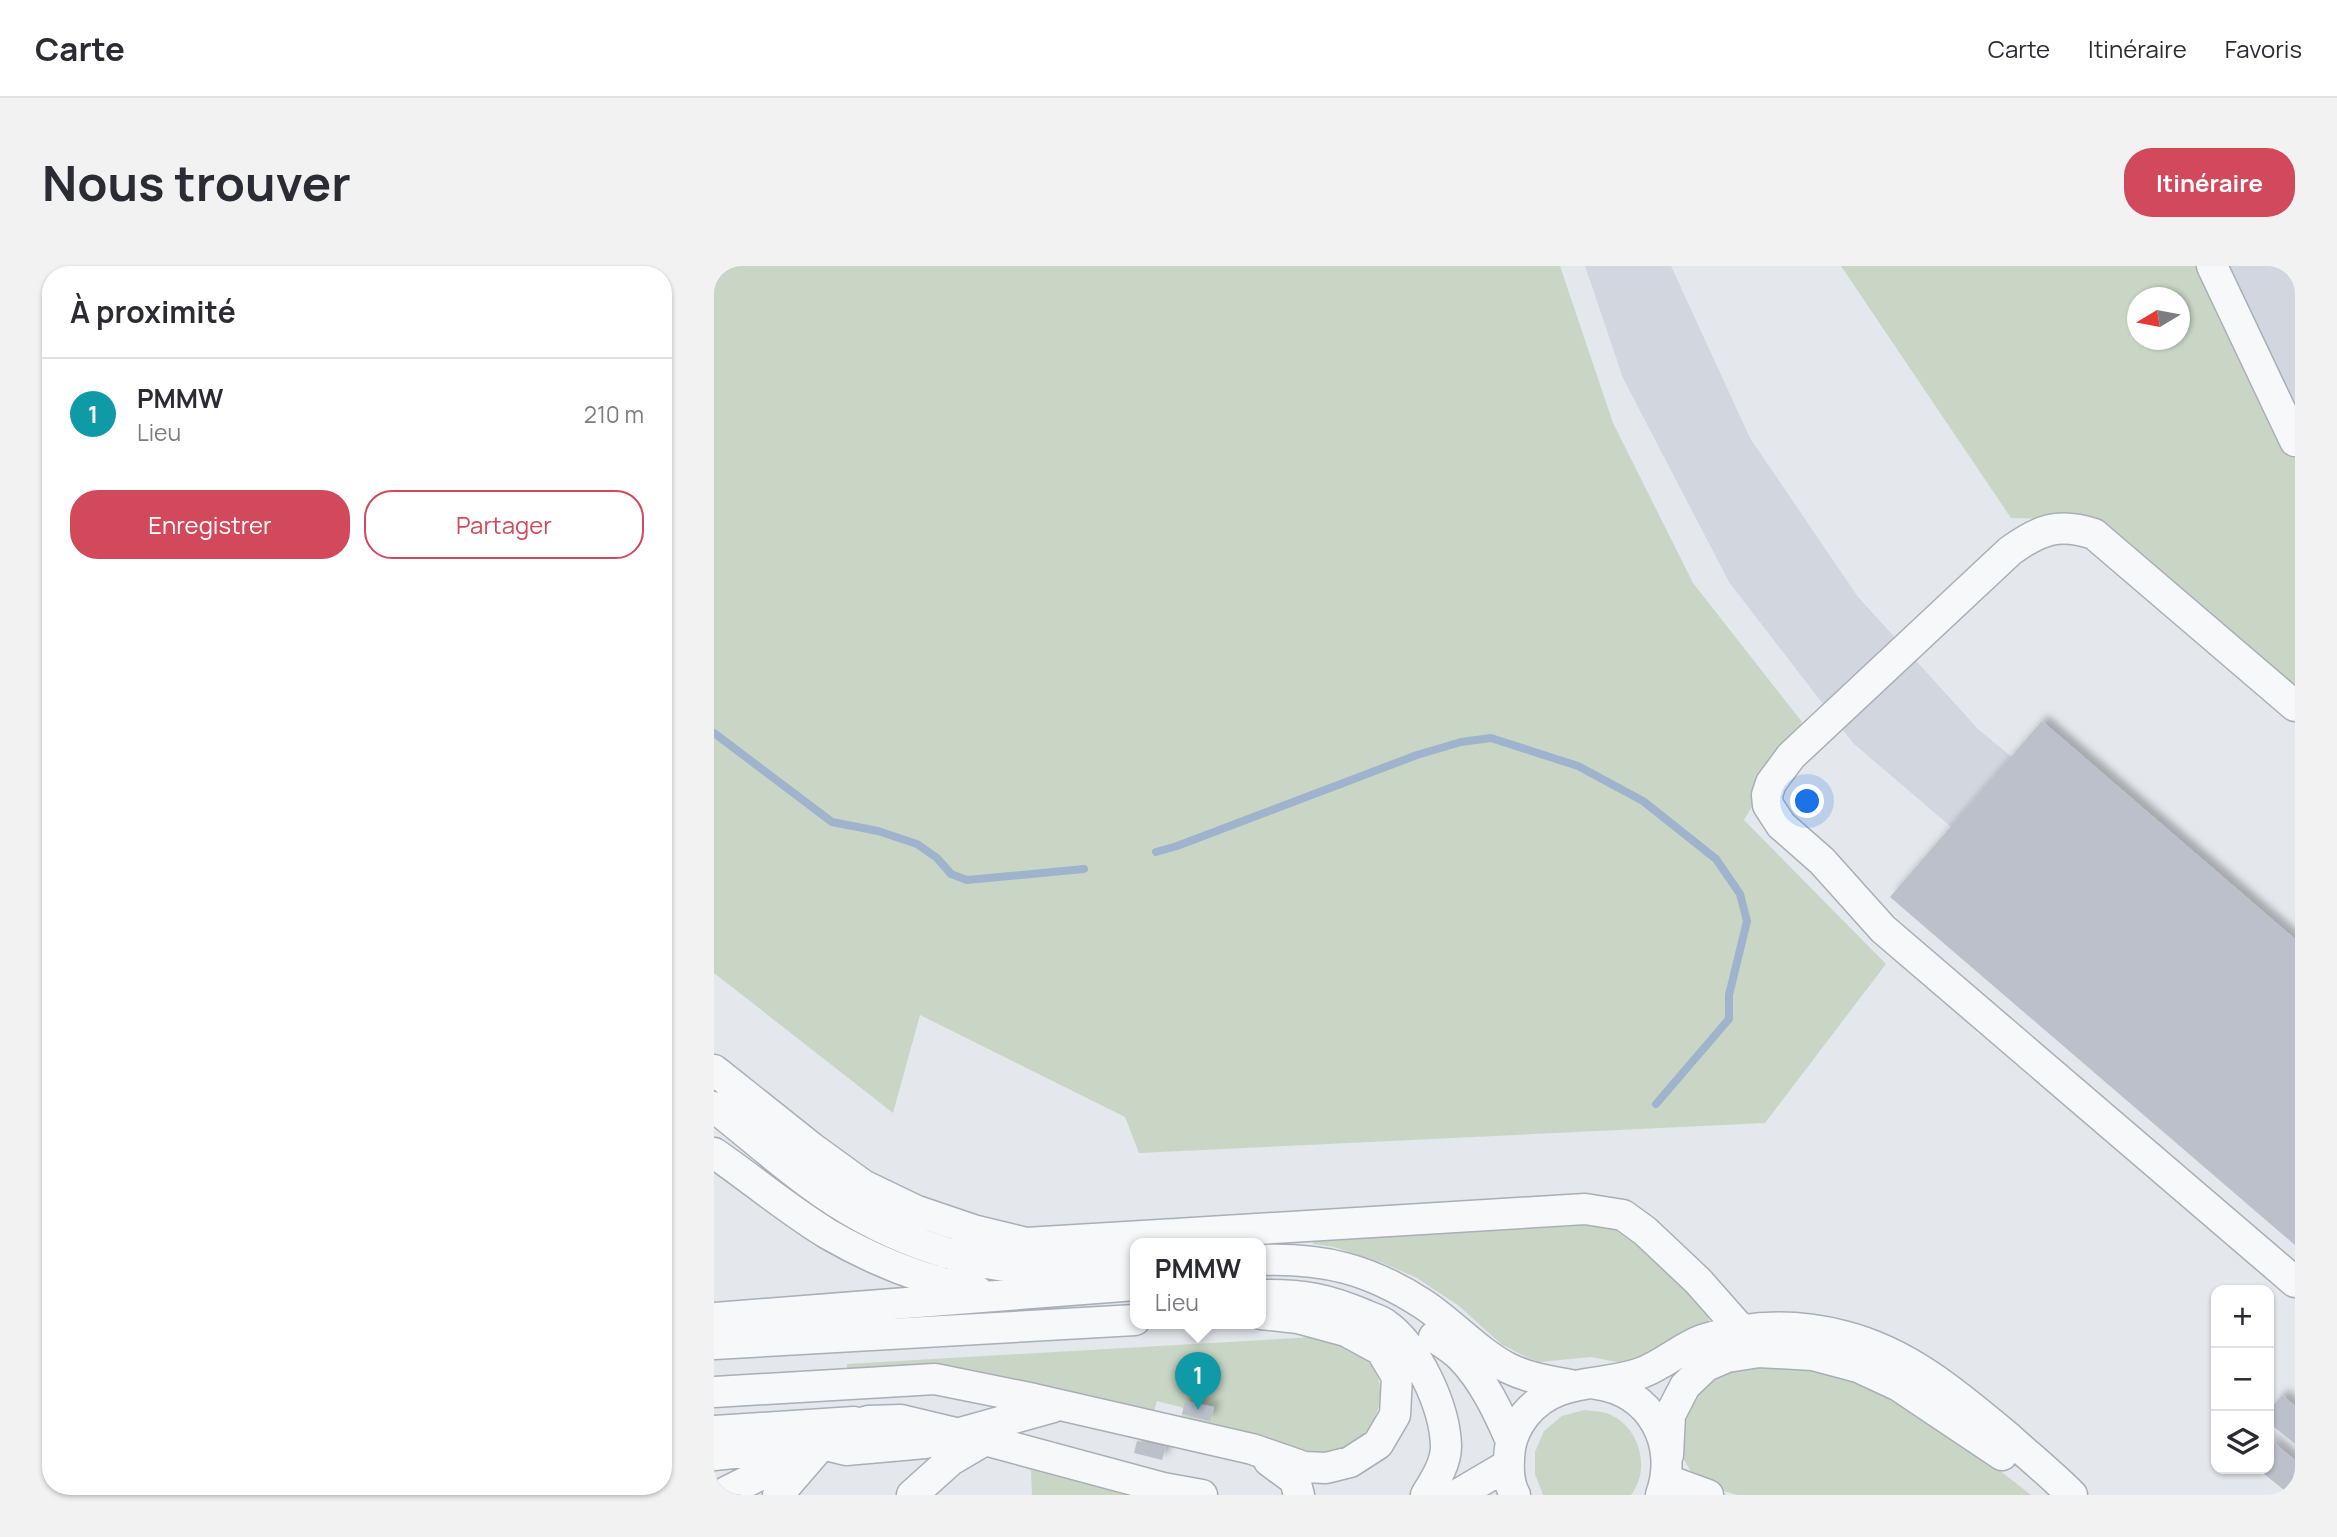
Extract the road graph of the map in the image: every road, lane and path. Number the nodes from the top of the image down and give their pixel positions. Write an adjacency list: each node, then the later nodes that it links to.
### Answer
1 (2212, 266): 2 (lane)
2 (2295, 441)
3 (2295, 706): 16 (lane)
4 (714, 1070): 11 (lane)
5 (714, 1107): 7 (lane)
6 (714, 1114): 7 (lane)
7 (763, 1146): 15 (lane)
8 (714, 1153): 10 (lane)
9 (714, 1178): 10 (lane)
10 (828, 1234): 19 (lane)
11 (1176, 1234): 12 (lane); 25 (lane)
12 (1222, 1238)
13 (1266, 1258): 28 (lane)
14 (1266, 1260): 38 (lane)
15 (1130, 1266)
16 (2295, 1282)
17 (1130, 1285): 19 (lane)
18 (1266, 1295): 51 (lane)
19 (1023, 1296): 22 (lane)
20 (1130, 1302): 24 (lane)
21 (1266, 1315): 37 (lane)
22 (714, 1316)
23 (1130, 1320): 26 (lane)
24 (714, 1327)
25 (1744, 1332): 28 (lane); 57 (lane)
26 (714, 1344)
27 (898, 1382): 29 (lane); 30 (lane); 31 (lane)
28 (1579, 1384): 38 (lane); 40 (lane)
29 (714, 1392)
30 (1061, 1405): 35 (lane); 37 (lane)
31 (807, 1406): 32 (lane); 33 (lane)
32 (714, 1411)
33 (868, 1421): 34 (lane); 35 (lane); 36 (lane)
34 (714, 1431)
35 (972, 1437): 36 (lane); 47 (lane); 48 (lane); 49 (lane)
36 (822, 1444): 39 (lane); 41 (lane); 42 (lane); 43 (lane); 44 (lane); 45 (lane); 46 (lane)
37 (1252, 1449): 50 (lane)
38 (1510, 1453): 52 (lane); 53 (lane); 54 (lane)
39 (714, 1455)
40 (1665, 1477): 55 (lane); 56 (lane)
41 (714, 1479)
42 (720, 1495)
43 (751, 1495)
44 (761, 1495)
45 (771, 1495)
46 (778, 1495)
47 (912, 1495)
48 (932, 1495)
49 (1202, 1495)
50 (1299, 1495)
51 (1426, 1495)
52 (1457, 1495)
53 (1497, 1495)
54 (1515, 1495)
55 (1708, 1495)
56 (2055, 1495)
57 (2072, 1495)

